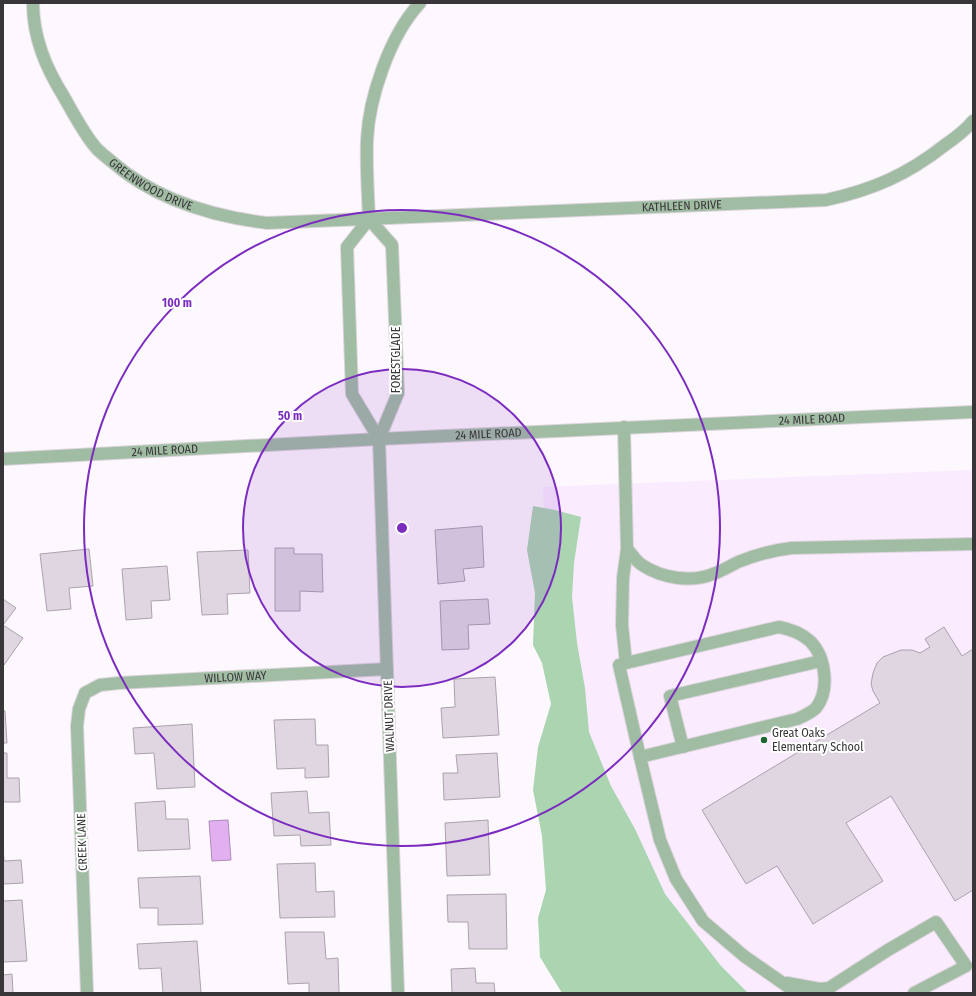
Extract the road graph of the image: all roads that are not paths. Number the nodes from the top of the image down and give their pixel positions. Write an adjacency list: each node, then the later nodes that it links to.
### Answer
1 (33, 3): 4 (street, GREENWOOD DRIVE)
2 (420, 3): 4 (street)
3 (971, 128): 4 (street, KATHLEEN DRIVE)
4 (369, 219): 7 (street, FORESTGLADE); 7 (street)
5 (973, 412): 6 (street, 24 MILE ROAD)
6 (624, 427): 7 (street, 24 MILE ROAD); 10 (street)
7 (379, 439): 8 (street, 24 MILE ROAD); 13 (street, WALNUT DRIVE)
8 (3, 459)
9 (973, 544): 10 (street)
10 (627, 549): 12 (street)
11 (821, 661): 12 (street); 15 (street); 15 (street)
12 (626, 663): 16 (street)
13 (387, 669): 14 (street, WILLOW WAY); 19 (street, WALNUT DRIVE)
14 (85, 693): 18 (street, CREEK LANE)
15 (683, 747): 16 (street)
16 (640, 757): 17 (street)
17 (780, 981): 20 (street); 21 (street)
18 (87, 993)
19 (398, 993)
20 (797, 993)
21 (914, 993)

